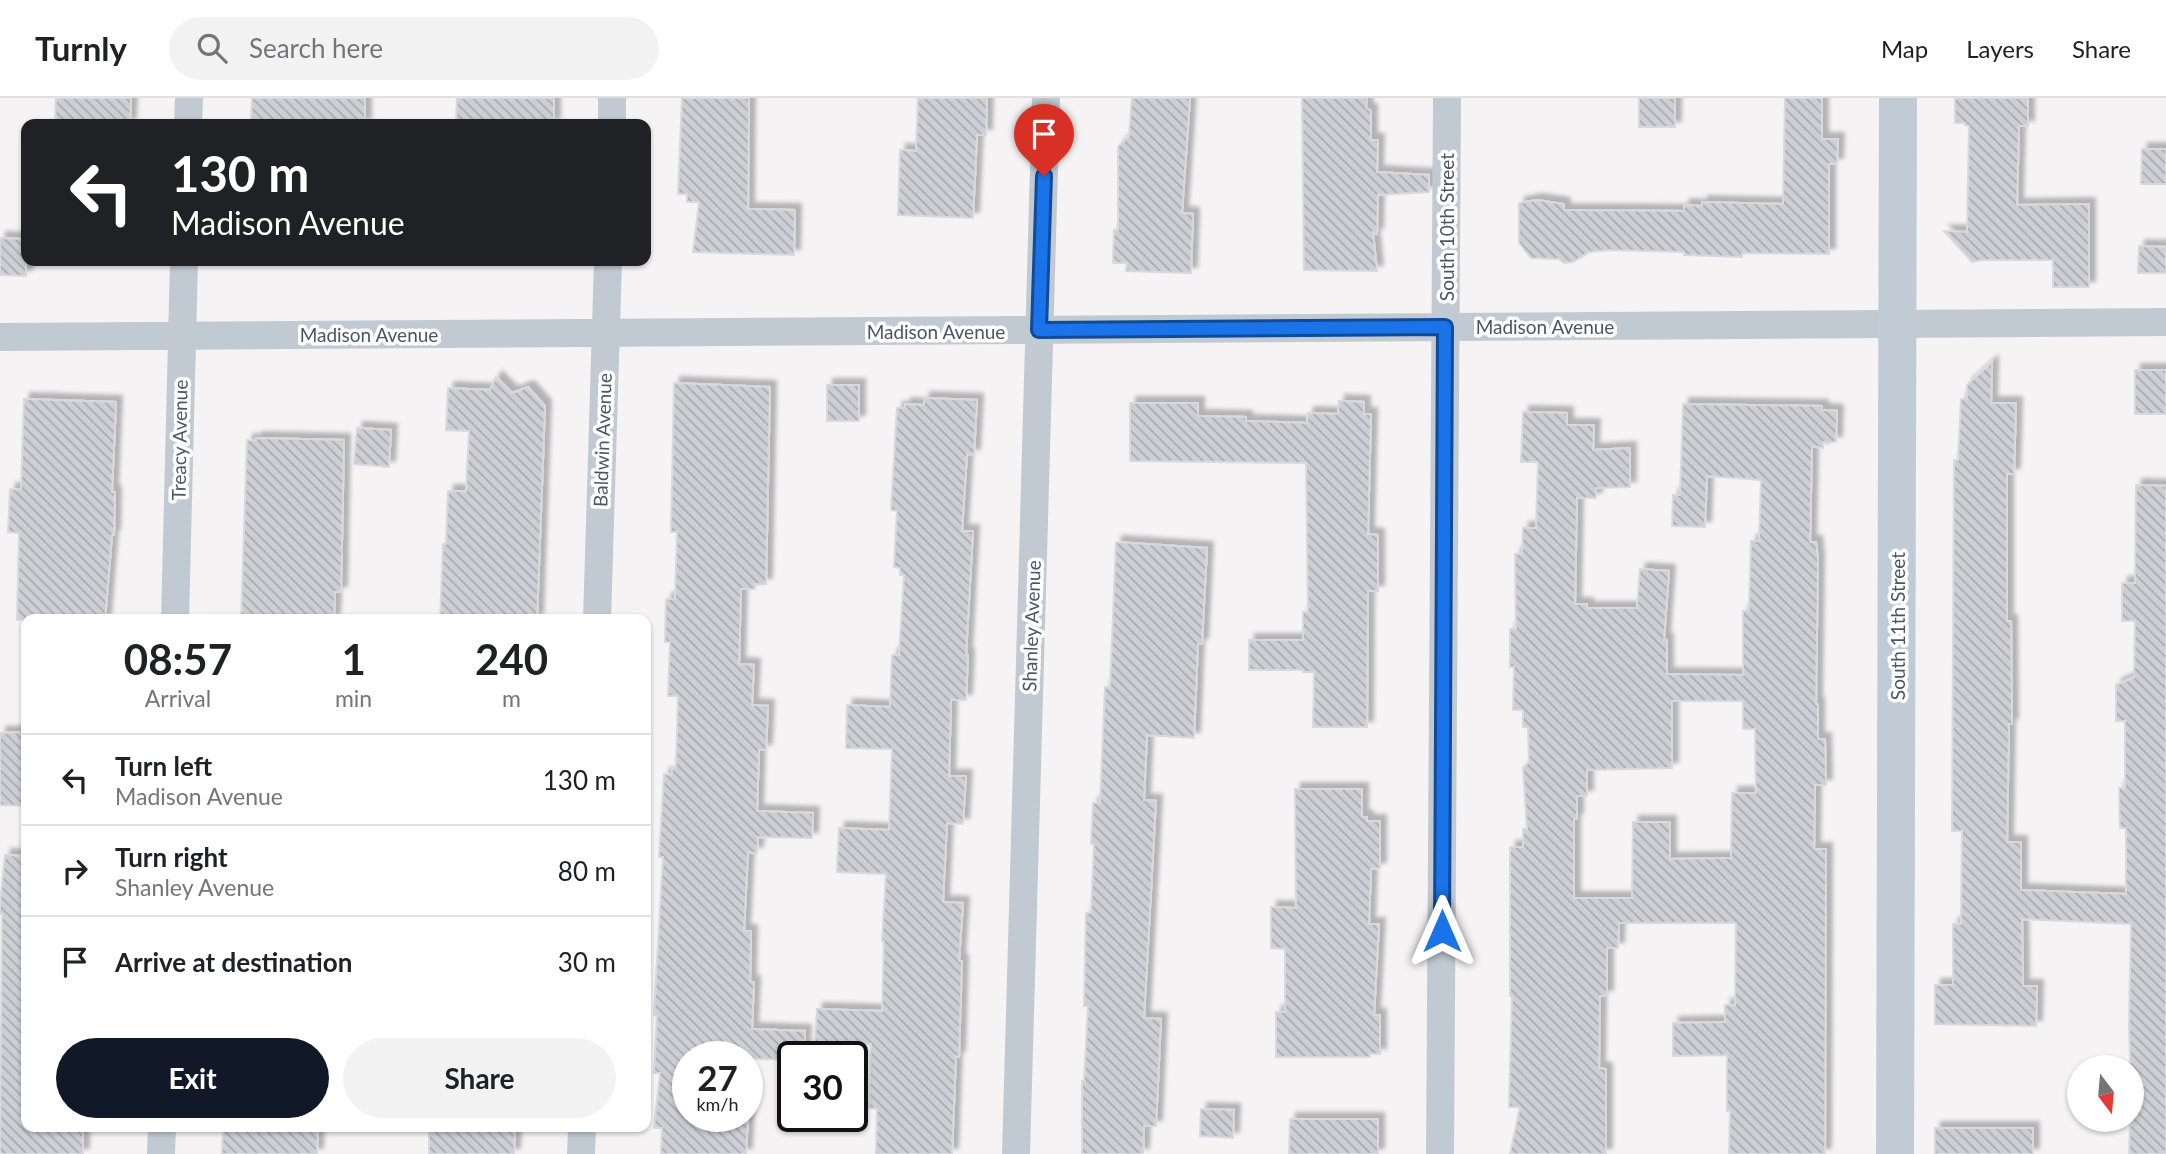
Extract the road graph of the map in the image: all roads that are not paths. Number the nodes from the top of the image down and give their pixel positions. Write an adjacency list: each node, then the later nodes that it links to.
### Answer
1 (189, 98): 6 (street)
2 (612, 98): 7 (street)
3 (1046, 98): 13 (street, Shanley Avenue)
4 (1447, 98): 12 (street, South 10th Street)
5 (1898, 98): 11 (street, South 11th Street)
6 (188, 119)
7 (612, 119)
8 (184, 266): 15 (street, Treacy Avenue)
9 (608, 266): 14 (street, Baldwin Avenue)
10 (2166, 322): 11 (street, Madison Avenue)
11 (1898, 324): 12 (street, Madison Avenue); 25 (street, South 11th Street)
12 (1445, 327): 13 (street, Madison Avenue); 24 (street, South 10th Street)
13 (1039, 330): 14 (street, Madison Avenue); 23 (street, Shanley Avenue)
14 (605, 332): 15 (street, Madison Avenue); 18 (street, Baldwin Avenue)
15 (182, 335): 16 (street, Madison Avenue); 17 (street, Treacy Avenue)
16 (0, 337)
17 (175, 614)
18 (597, 614)
19 (162, 1132): 21 (street)
20 (582, 1132): 22 (street)
21 (161, 1154)
22 (581, 1154)
23 (1016, 1154)
24 (1440, 1154)
25 (1895, 1154)

